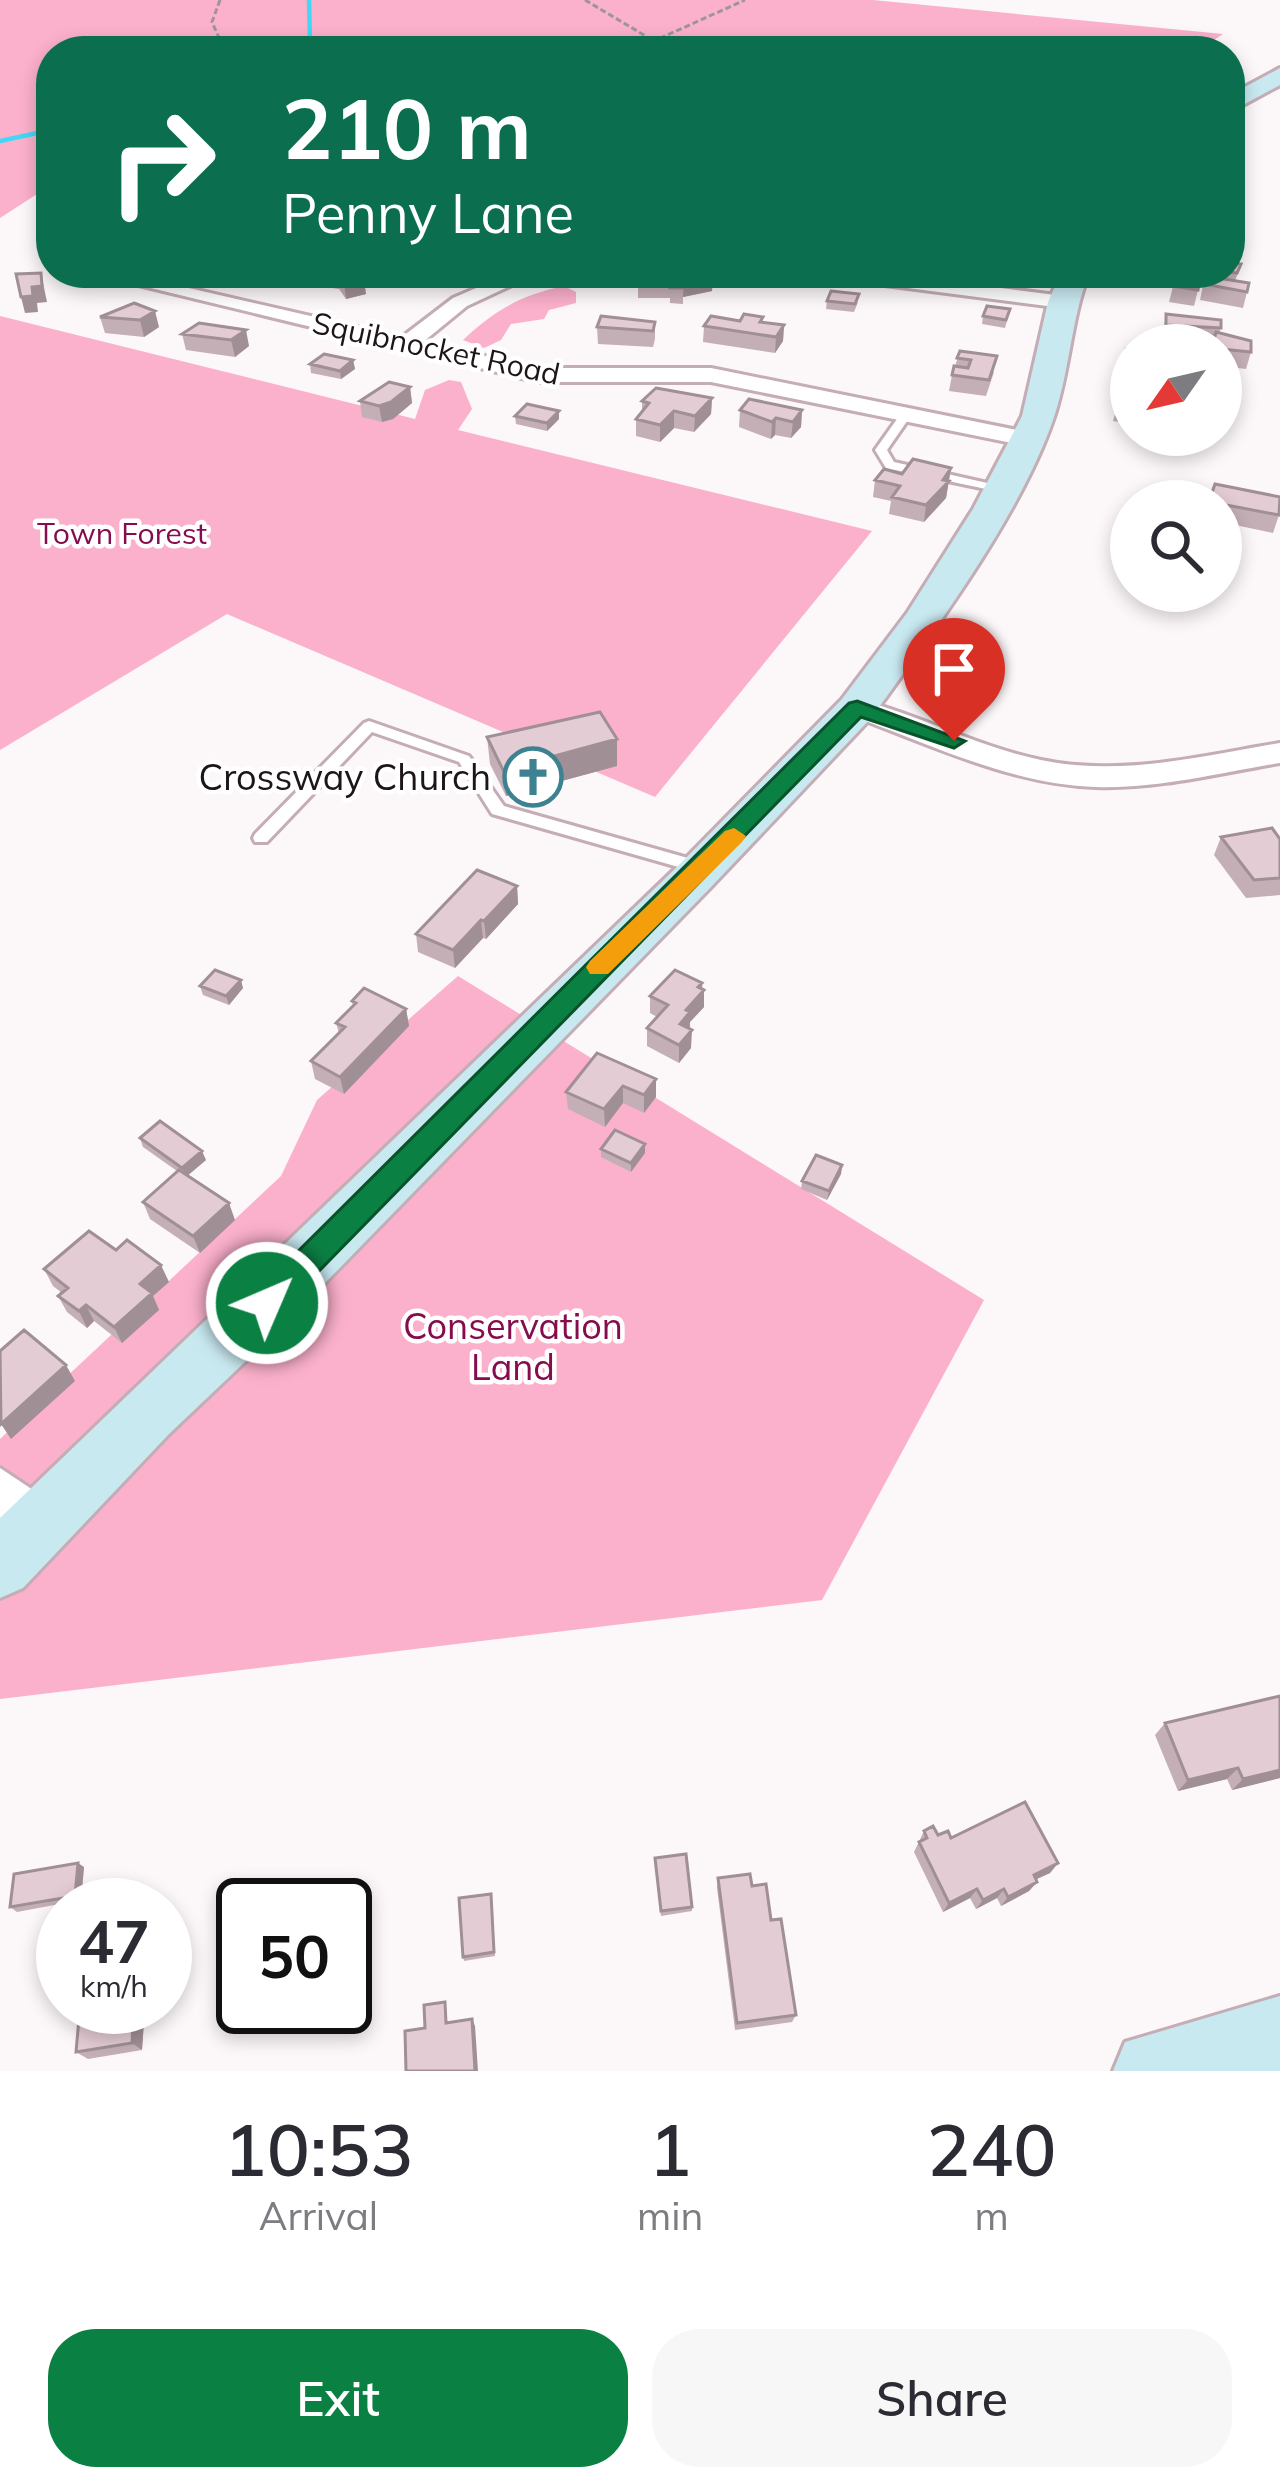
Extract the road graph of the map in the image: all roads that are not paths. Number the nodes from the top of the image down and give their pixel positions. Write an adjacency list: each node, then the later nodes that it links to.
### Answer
1 (1280, 75): 2 (main road)
2 (1245, 96)
3 (162, 288): 6 (street, Squibnocket Road)
4 (493, 288): 6 (street)
5 (1069, 288): 8 (main road)
6 (406, 345): 7 (street, Squibnocket Road)
7 (906, 414): 8 (street, Squibnocket Road); 9 (lane)
8 (1027, 440): 9 (main road)
9 (1001, 490): 10 (main road)
10 (857, 708): 11 (street); 13 (main road)
11 (1280, 753)
12 (261, 838): 13 (lane)
13 (703, 868): 15 (main road)
14 (0, 1490): 15 (street)
15 (41, 1522): 16 (main road)
16 (0, 1565)
17 (1280, 2036): 18 (main road)
18 (1154, 2071)

